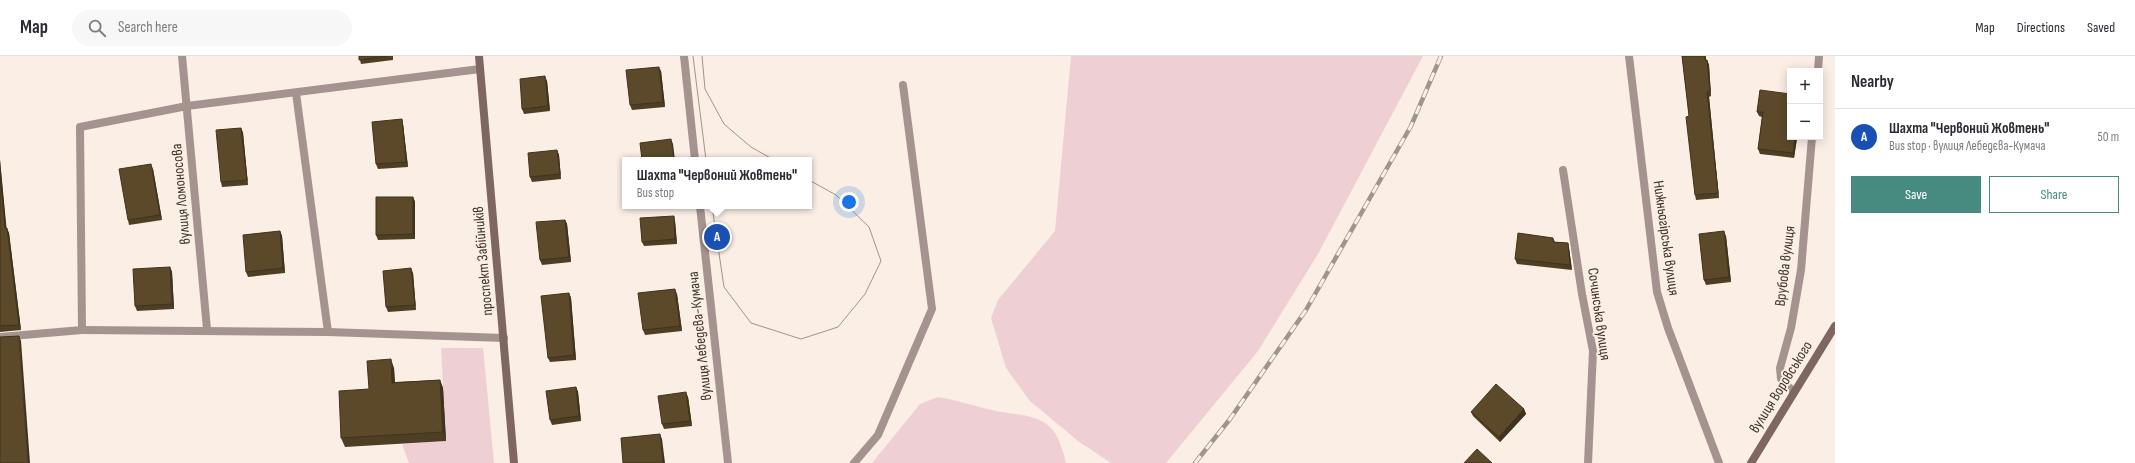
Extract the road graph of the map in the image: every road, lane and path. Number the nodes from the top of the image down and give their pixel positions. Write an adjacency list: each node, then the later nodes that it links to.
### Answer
1 (182, 56): 10 (street, вулиця Ломоносова)
2 (479, 56): 7 (main road, проспект Забійників)
3 (684, 56): 12 (street)
4 (1629, 56): 26 (street, Нижньогірська вулиця)
5 (1819, 56): 6 (street)
6 (1818, 68)
7 (480, 69): 9 (street); 20 (main road, проспект Забійників)
8 (903, 85): 24 (street)
9 (296, 93): 10 (street); 18 (street)
10 (187, 106): 16 (street, вулиця Ломоносова); 17 (street)
11 (1812, 140): 21 (street, Врубова вулиця)
12 (695, 157)
13 (1563, 170): 25 (street, Сочинська вулиця)
14 (700, 209): 23 (street, вулиця Лебедєва-Кумача)
15 (1835, 326): 21 (main road, вулиця Воровського)
16 (207, 329): 17 (street); 18 (street)
17 (82, 330): 19 (street)
18 (328, 332): 20 (street)
19 (0, 337)
20 (504, 338): 22 (main road, проспект Забійників)
21 (1794, 392): 27 (main road, вулиця Воровського)
22 (514, 463)
23 (728, 463)
24 (854, 463)
25 (1588, 463)
26 (1719, 463)
27 (1751, 463)

